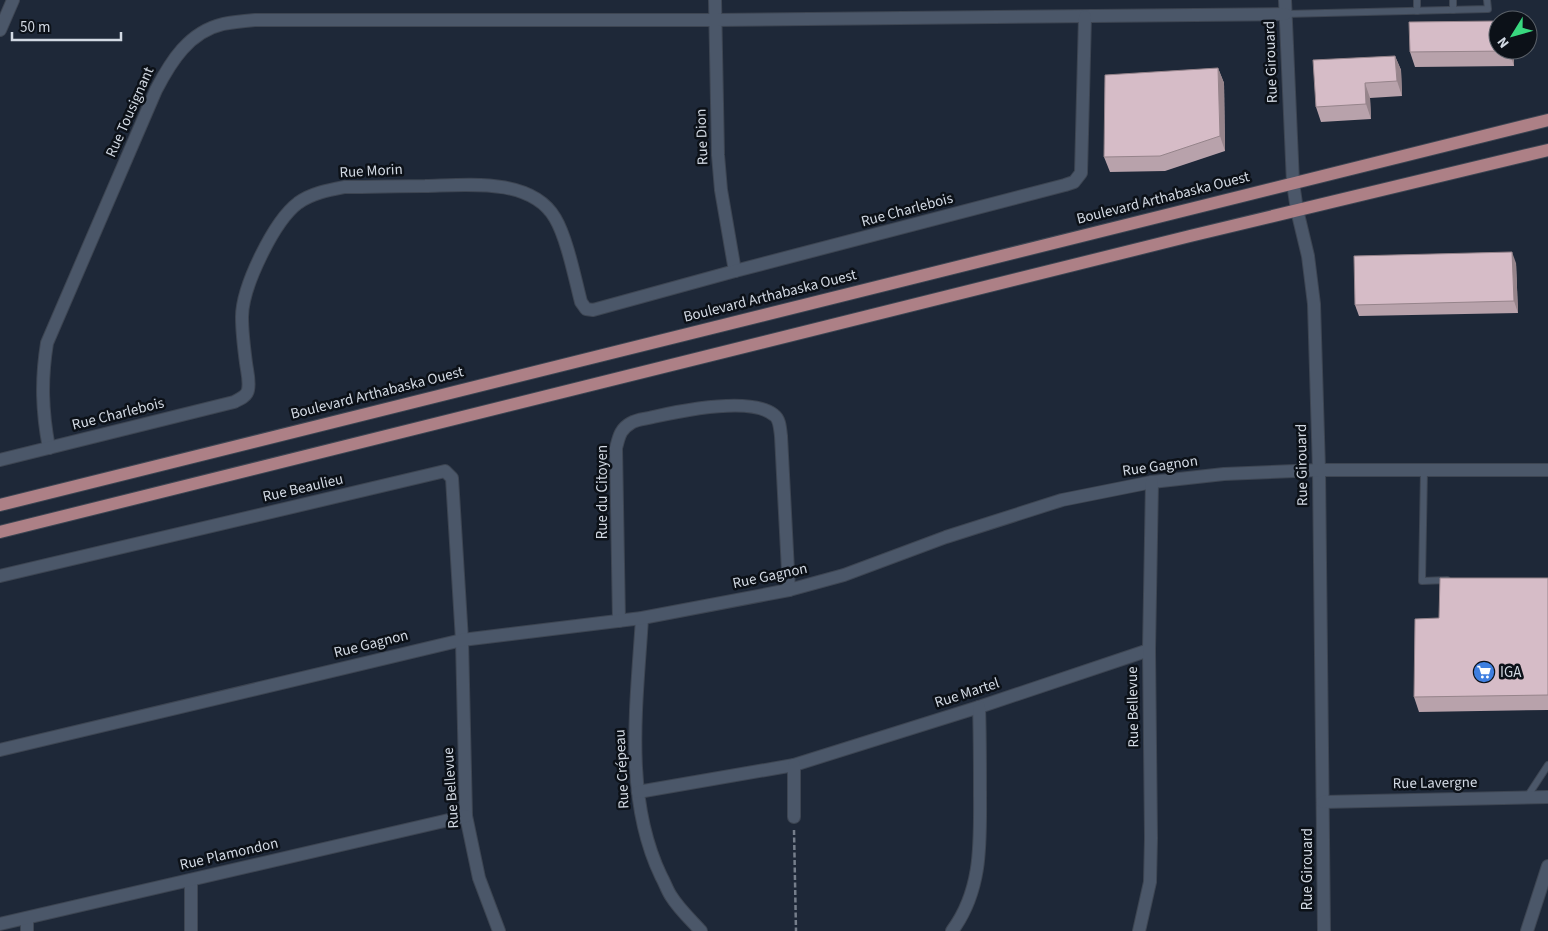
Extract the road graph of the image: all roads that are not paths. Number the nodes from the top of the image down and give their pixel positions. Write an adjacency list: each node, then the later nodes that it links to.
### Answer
1 (13, 0): 12 (street)
2 (715, 0): 11 (street, Rue Dion)
3 (1285, 0): 9 (street, Rue Girouard)
4 (1417, 0): 8 (lane)
5 (1452, 0): 7 (lane)
6 (1488, 0): 7 (lane)
7 (1453, 10): 8 (lane)
8 (1417, 11): 9 (lane)
9 (1285, 14): 10 (street, Rue Tousignant); 15 (street, Rue Girouard)
10 (1085, 16): 11 (street, Rue Tousignant); 17 (street, Rue Charlebois)
11 (715, 20): 17 (street, Rue Dion); 20 (street, Rue Tousignant)
12 (0, 30)
13 (1548, 120): 15 (main road, Boulevard Arthabaska Ouest)
14 (1548, 150): 16 (main road)
15 (1293, 183): 16 (street, Rue Girouard); 26 (main road, Boulevard Arthabaska Ouest)
16 (1297, 210): 22 (street, Rue Girouard); 27 (main road)
17 (734, 272): 18 (street, Rue Charlebois)
18 (586, 309): 19 (street, Rue Morin)
19 (243, 398): 20 (street, Rue Charlebois)
20 (49, 448): 21 (street, Rue Charlebois)
21 (0, 460)
22 (1319, 470): 23 (street, Rue Gagnon); 25 (street, Rue Gagnon); 42 (street, Rue Girouard)
23 (1424, 470): 24 (street, Rue Gagnon); 29 (lane)
24 (1548, 470)
25 (1152, 482): 30 (street, Rue Gagnon); 34 (street, Rue Bellevue)
26 (0, 505)
27 (0, 532)
28 (0, 576): 33 (street, Rue Beaulieu)
29 (1450, 580)
30 (789, 590): 31 (street, Rue Gagnon); 32 (street, Rue du Citoyen)
31 (642, 618): 32 (street, Rue Gagnon); 39 (street, Rue Crépeau)
32 (619, 622): 33 (street, Rue Gagnon)
33 (462, 640): 36 (street, Rue Gagnon); 43 (street, Rue Bellevue)
34 (1149, 650): 35 (street, Rue Martel); 53 (street, Rue Bellevue)
35 (979, 707): 37 (street, Rue Martel); 52 (street)
36 (0, 750)
37 (794, 765): 39 (street, Rue Martel); 44 (street)
38 (1548, 765): 41 (lane)
39 (638, 792): 51 (street, Rue Crépeau)
40 (1548, 797): 41 (street, Rue Lavergne)
41 (1527, 798): 42 (street, Rue Lavergne)
42 (1323, 802): 54 (street, Rue Girouard)
43 (466, 816): 46 (street, Rue Plamondon); 50 (street, Rue Bellevue)
44 (794, 817)
45 (1548, 866): 55 (street)
46 (190, 880): 48 (street, Rue Plamondon); 49 (street)
47 (0, 924): 48 (street, Rue Plamondon)
48 (27, 924)
49 (191, 931)
50 (498, 931)
51 (701, 931)
52 (952, 931)
53 (1139, 931)
54 (1324, 931)
55 (1527, 931)

